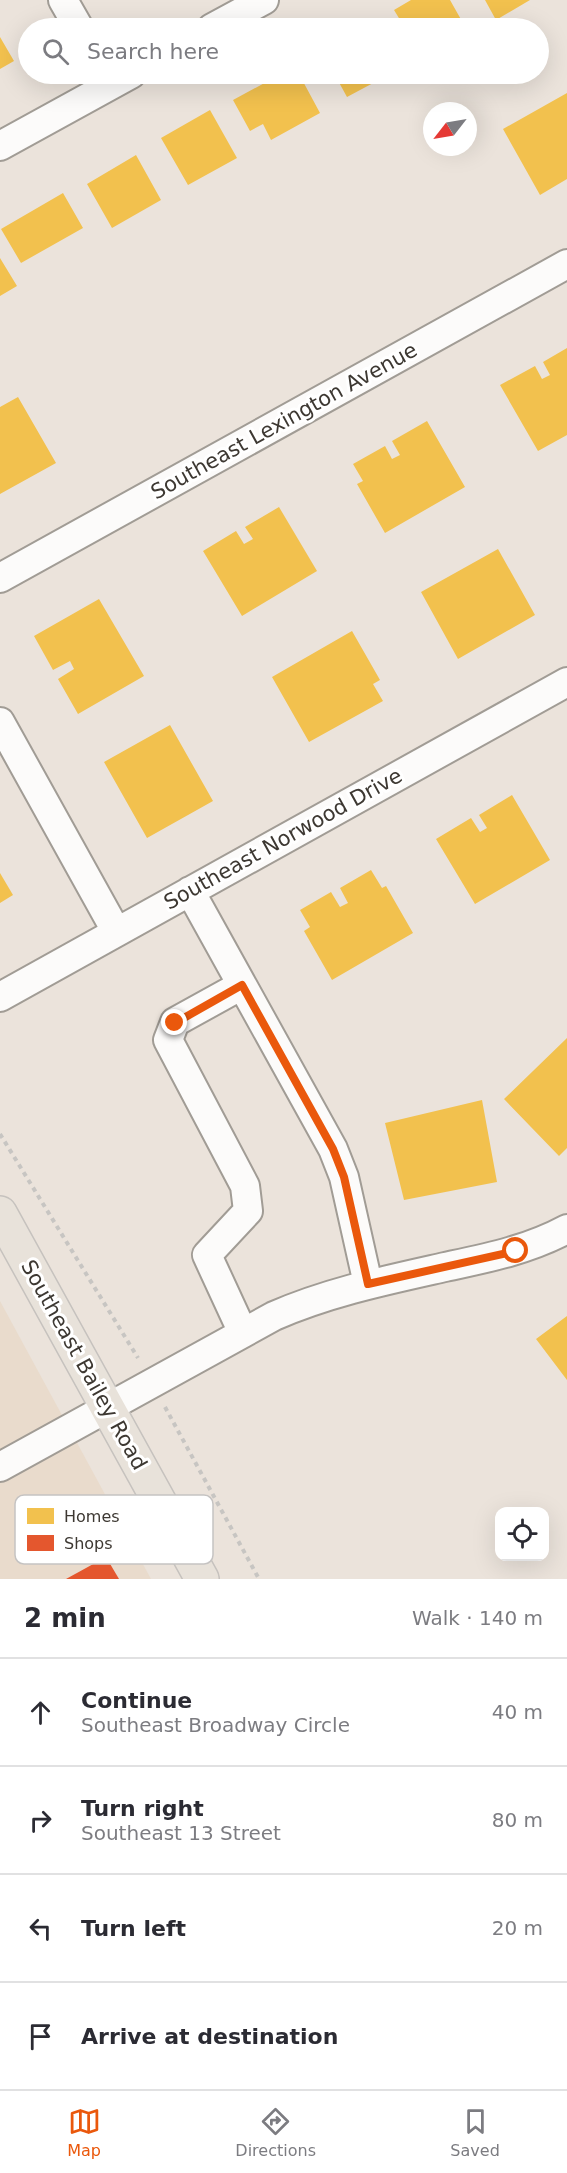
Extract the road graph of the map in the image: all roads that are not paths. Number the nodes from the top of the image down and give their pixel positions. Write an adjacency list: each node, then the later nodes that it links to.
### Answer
1 (63, 0): 3 (street)
2 (264, 0): 4 (street)
3 (73, 18)
4 (231, 18)
5 (103, 84): 6 (street)
6 (0, 146)
7 (567, 264): 8 (street, Southeast Lexington Avenue)
8 (0, 578)
9 (567, 682): 11 (street, Southeast Norwood Drive)
10 (0, 723): 12 (street)
11 (190, 891): 12 (street, Southeast Norwood Drive); 13 (street)
12 (116, 932): 14 (street, Southeast Norwood Drive)
13 (242, 985): 17 (street); 18 (street)
14 (0, 997)
15 (0, 1214): 19 (main road, Southeast Bailey Road)
16 (567, 1229): 17 (street)
17 (368, 1284): 18 (street)
18 (243, 1333): 19 (street)
19 (108, 1408): 20 (street); 21 (main road, Southeast Bailey Road)
20 (0, 1467)
21 (156, 1495)
22 (194, 1564): 23 (main road, Southeast Bailey Road)
23 (202, 1579)

